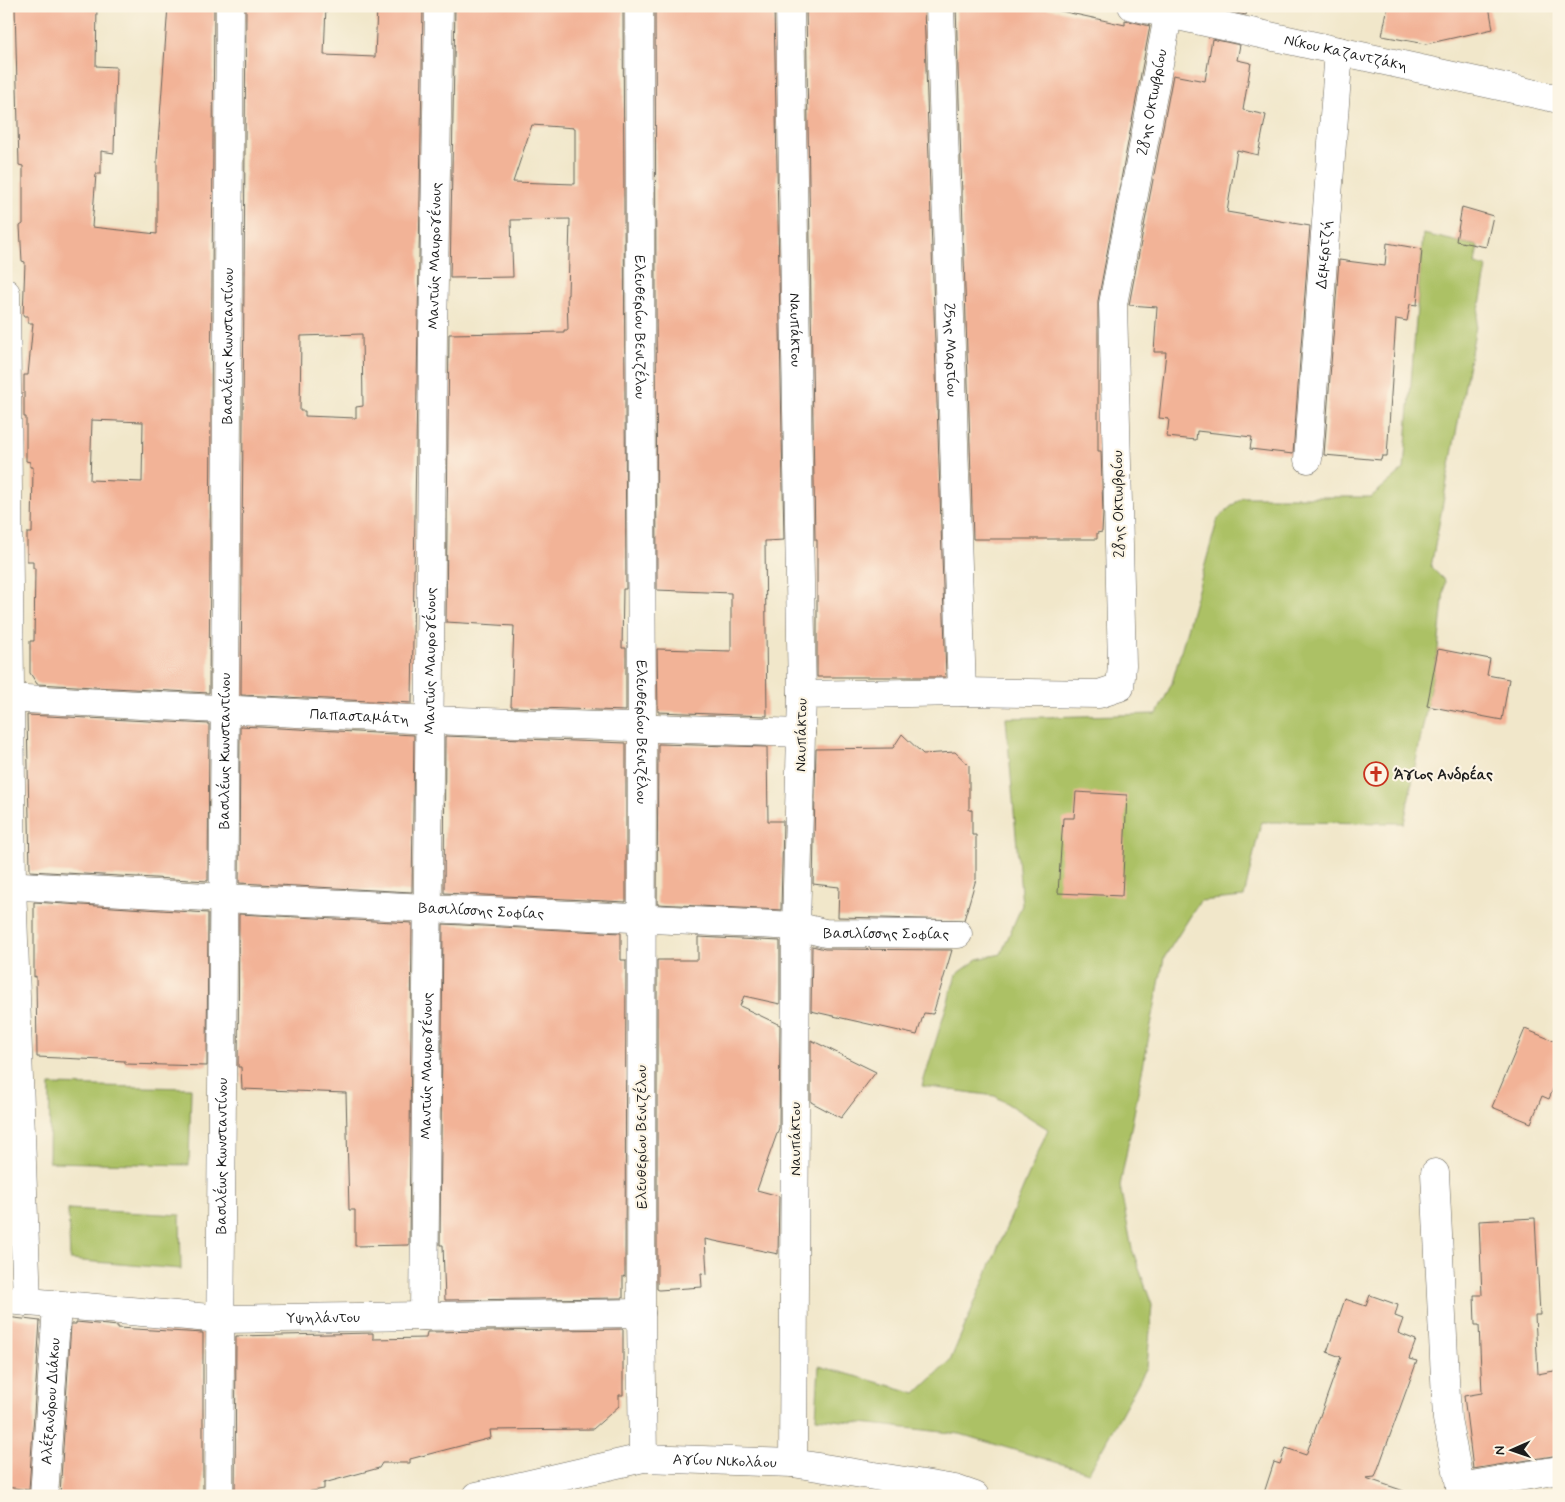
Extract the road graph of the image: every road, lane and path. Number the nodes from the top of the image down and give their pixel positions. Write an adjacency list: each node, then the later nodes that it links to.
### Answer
1 (230, 6): 15 (street, Βασιλέως Κωνσταντίνου)
2 (439, 6): 16 (street, Μαντώς Μαυρογένους)
3 (639, 6): 17 (street, Ελευθερίου Βενιζέλου)
4 (790, 6): 13 (street, Ναυπάκτου)
5 (940, 6): 12 (street, 25ης Μαρτίου)
6 (1132, 6): 7 (street, Νίκου Καζαντζάκη)
7 (1169, 10): 8 (street, Νίκου Καζαντζάκη); 12 (street, 28ης Οκτωβρίου)
8 (1339, 51): 9 (street, Νίκου Καζαντζάκη); 11 (street, Δεμερτζή)
9 (1559, 99)
10 (6, 293): 14 (street)
11 (1308, 459)
12 (962, 692): 13 (street, 28ης Οκτωβρίου)
13 (802, 695): 18 (street, Ναυπάκτου)
14 (8, 698): 15 (street, Παπασταμάτη); 19 (street)
15 (224, 710): 16 (street, Παπασταμάτη); 20 (street, Βασιλέως Κωνσταντίνου)
16 (430, 720): 17 (street, Παπασταμάτη); 21 (street, Μαντώς Μαυρογένους)
17 (642, 729): 18 (street, Παπασταμάτη); 22 (street, Ελευθερίου Βενιζέλου)
18 (801, 733): 23 (street, Ναυπάκτου)
19 (9, 885): 20 (street, Βασιλίσσης Σοφίας); 26 (street)
20 (223, 898): 21 (street, Βασιλίσσης Σοφίας); 30 (street, Βασιλέως Κωνσταντίνου)
21 (429, 907): 22 (street, Βασιλίσσης Σοφίας); 29 (street, Μαντώς Μαυρογένους)
22 (641, 918): 23 (street, Βασιλίσσης Σοφίας); 28 (street, Ελευθερίου Βενιζέλου)
23 (796, 926): 24 (street, Βασιλίσσης Σοφίας); 32 (street, Ναυπάκτου)
24 (958, 934)
25 (1435, 1173): 34 (street)
26 (17, 1301): 27 (street, Υψηλάντου)
27 (57, 1306): 30 (street, Υψηλάντου); 35 (street, Αλέξανδρου Διάκου)
28 (641, 1313): 29 (street, Υψηλάντου); 31 (street, Ελευθερίου Βενιζέλου)
29 (424, 1316): 30 (street, Υψηλάντου)
30 (221, 1319): 36 (street, Βασιλέως Κωνσταντίνου)
31 (643, 1458): 32 (street, Αγίου Νικολάου); 37 (street, Αγίου Νικολάου)
32 (793, 1463): 38 (street, Αγίου Νικολάου)
33 (1559, 1470): 34 (street)
34 (1461, 1491)
35 (44, 1496)
36 (219, 1496)
37 (477, 1496)
38 (976, 1496)

